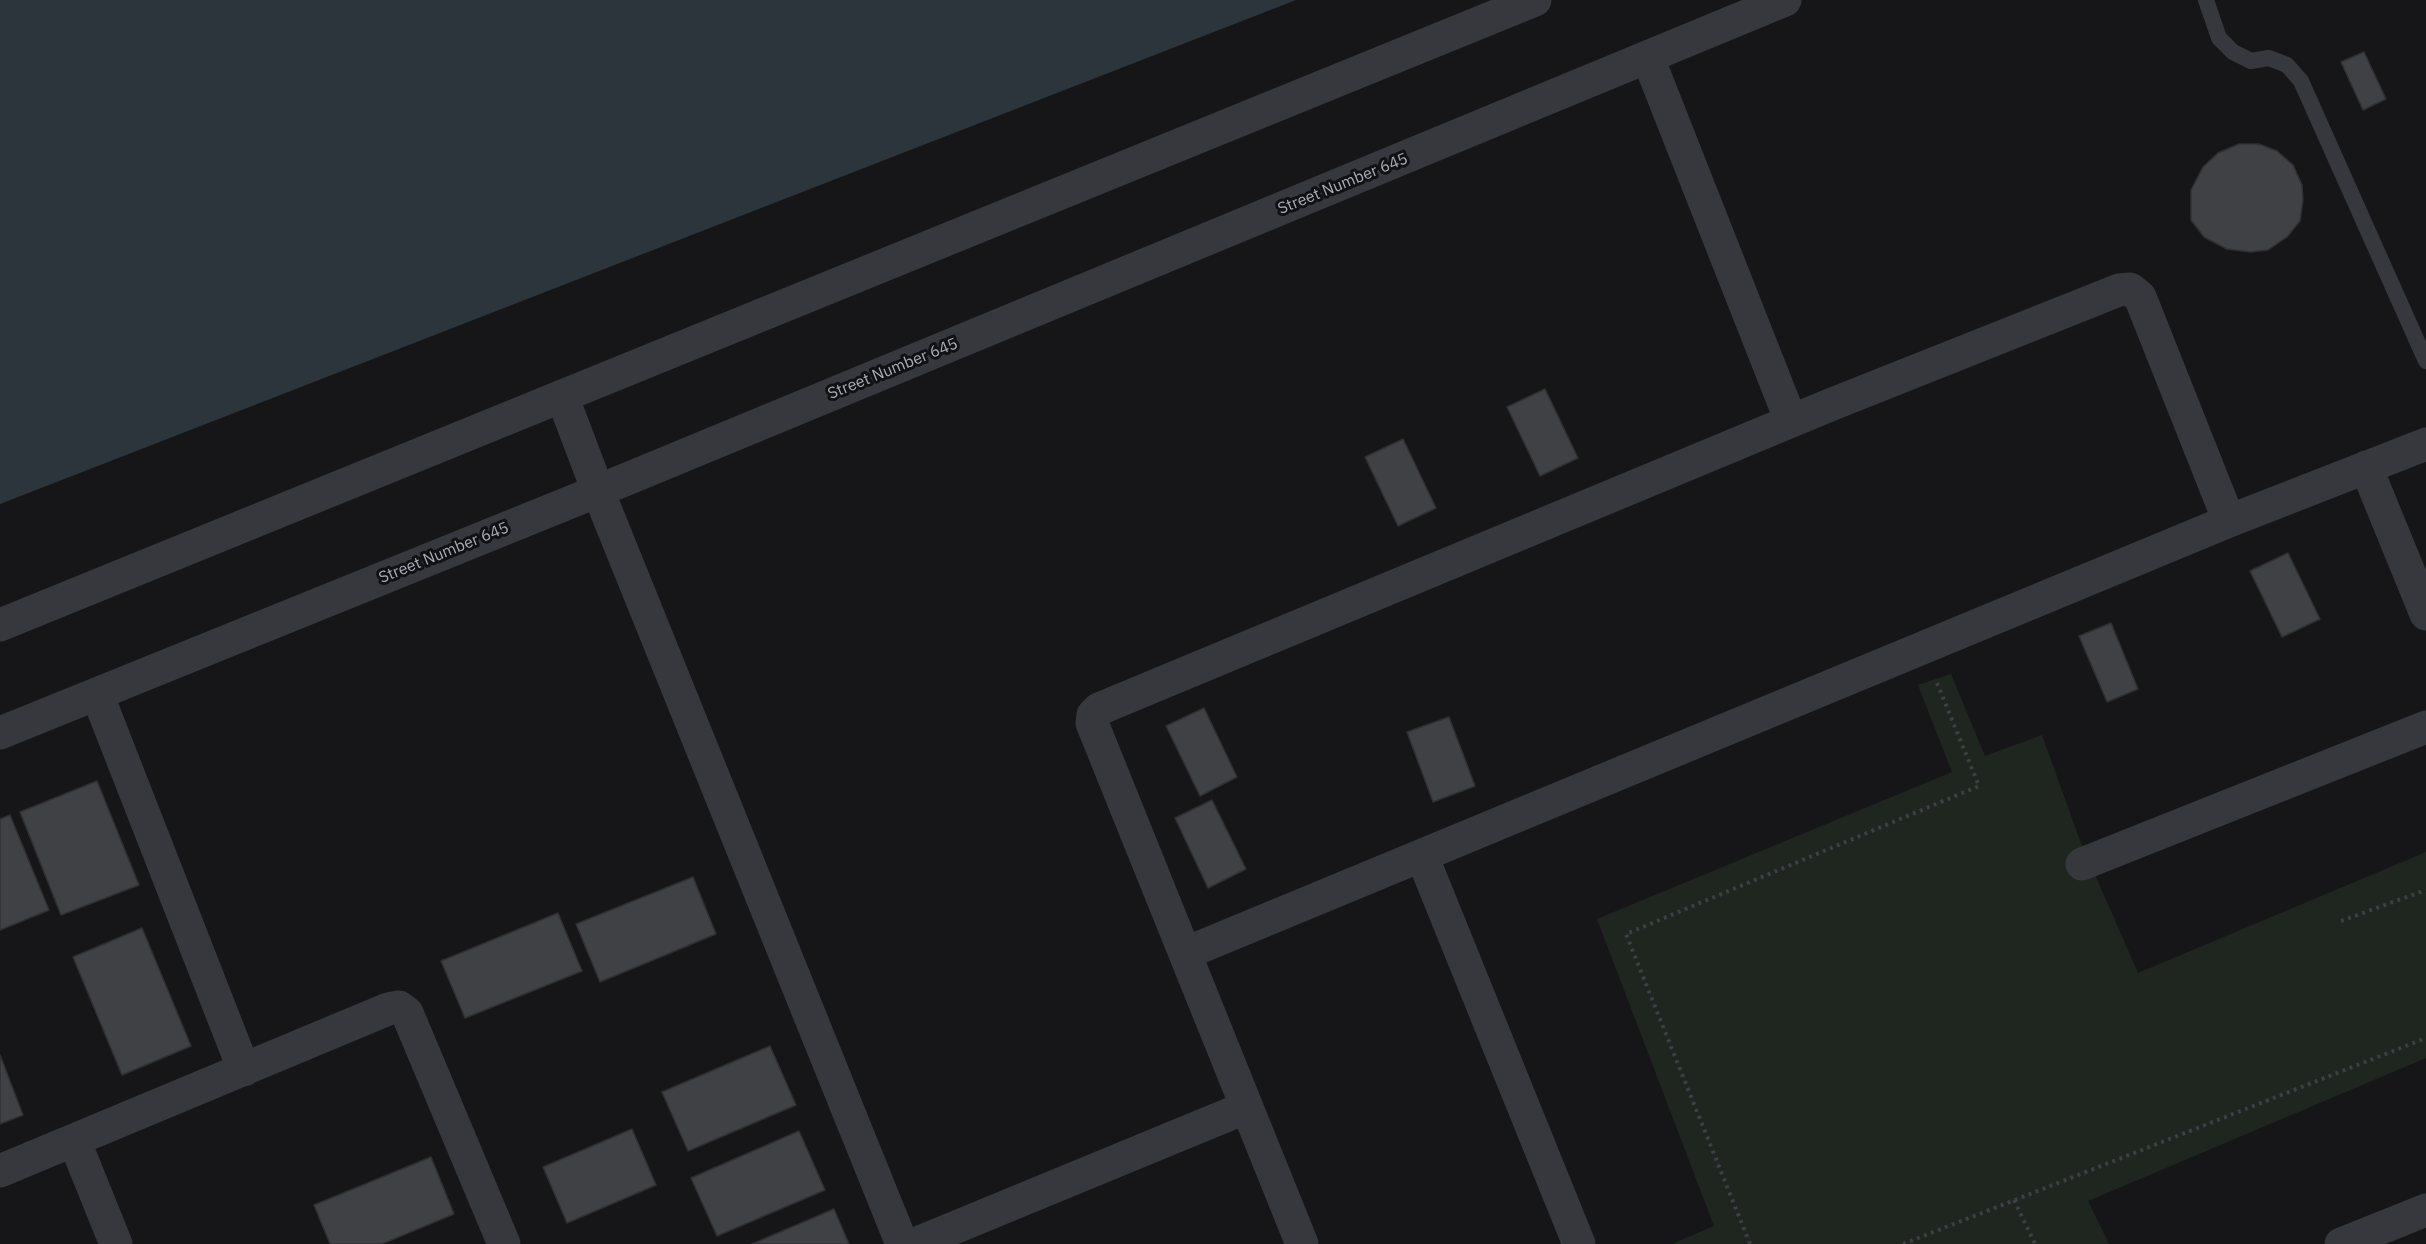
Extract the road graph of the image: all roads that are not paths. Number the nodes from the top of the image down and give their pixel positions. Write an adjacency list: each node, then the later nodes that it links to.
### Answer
1 (1535, 0): 6 (street)
2 (1785, 0): 4 (street, Street Number 645)
3 (2206, 0): 5 (lane)
4 (1648, 58): 7 (street); 10 (street, Street Number 645)
5 (2426, 361)
6 (562, 396): 10 (street); 13 (street)
7 (1791, 421): 11 (street); 19 (street)
8 (2426, 444): 9 (street)
9 (2366, 467): 11 (street); 12 (street)
10 (598, 490): 14 (street, Street Number 645); 27 (street)
11 (2229, 521): 17 (street)
12 (2426, 614)
13 (0, 625)
14 (97, 694): 16 (street, Street Number 645); 20 (street)
15 (2426, 728): 18 (street)
16 (0, 733)
17 (1422, 856): 19 (street); 30 (street)
18 (2082, 864)
19 (1186, 953): 21 (street)
20 (244, 1070): 22 (street); 26 (street)
21 (1247, 1107): 28 (street); 29 (street)
22 (74, 1140): 23 (street); 25 (street)
23 (0, 1171)
24 (2426, 1210): 31 (street)
25 (116, 1244)
26 (504, 1244)
27 (902, 1244)
28 (915, 1244)
29 (1302, 1244)
30 (1579, 1244)
31 (2341, 1244)

